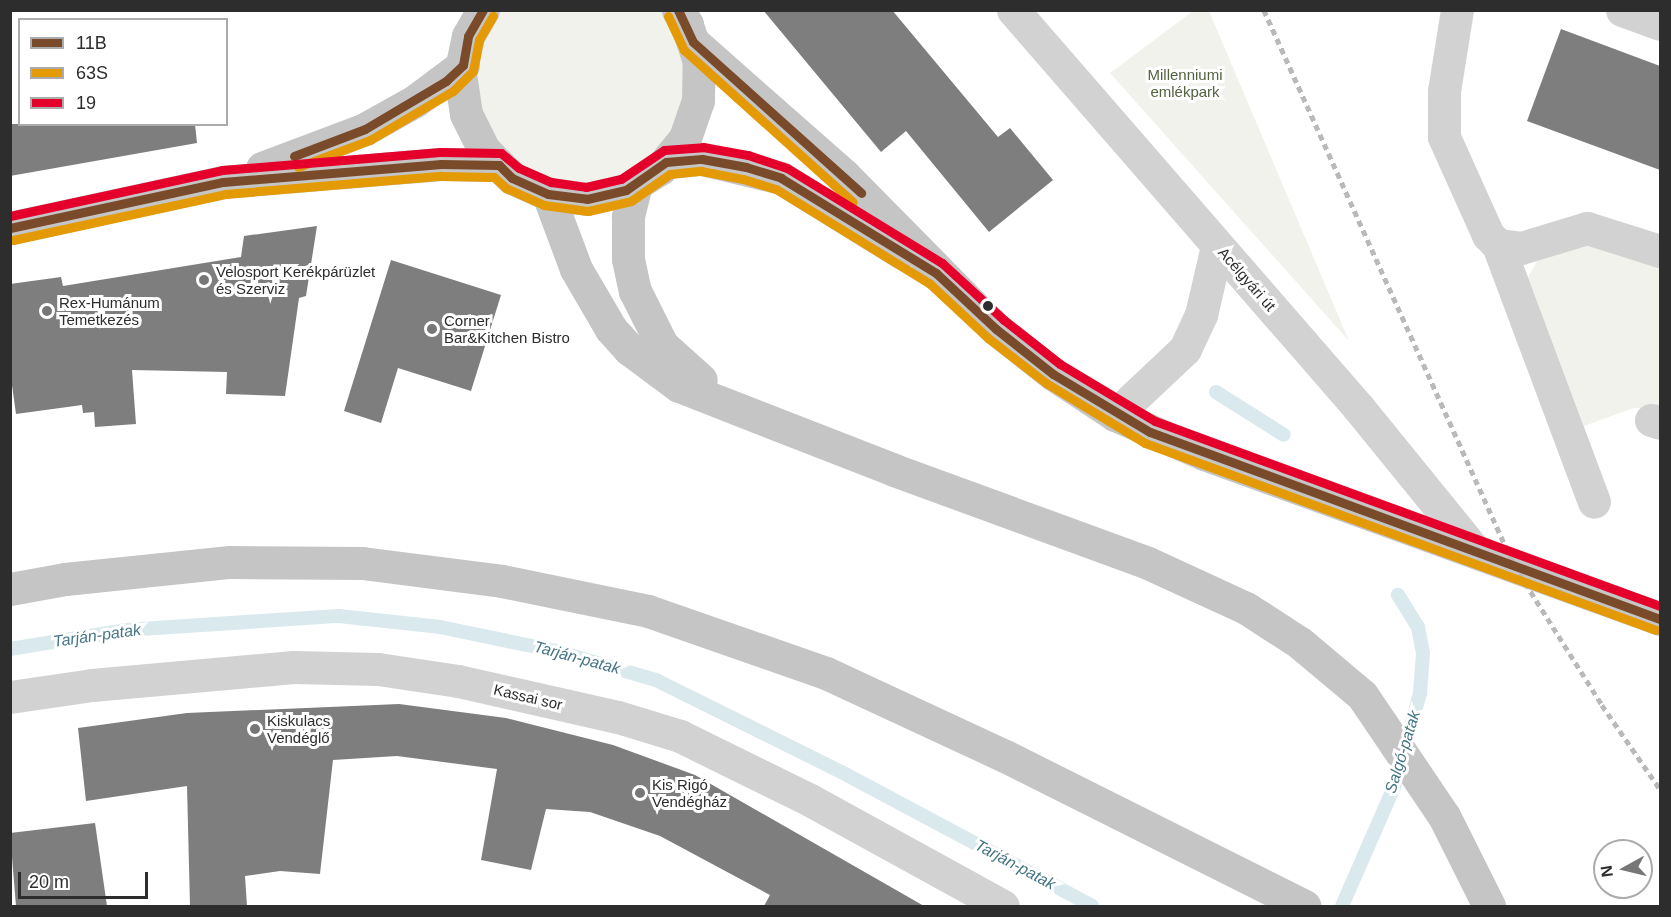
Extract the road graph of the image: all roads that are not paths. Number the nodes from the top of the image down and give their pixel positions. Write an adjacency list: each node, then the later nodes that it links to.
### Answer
1 (483, 10): 8 (main road)
2 (678, 10): 7 (main road)
3 (1013, 10): 16 (street, Acélgyári út)
4 (1457, 10): 15 (street)
5 (1622, 10): 6 (street)
6 (1660, 24)
7 (693, 42): 9 (main road); 18 (main road)
8 (462, 65): 10 (main road); 11 (main road)
9 (666, 162): 12 (main road); 18 (main road)
10 (499, 165): 11 (main road); 13 (main road)
11 (223, 182): 14 (main road)
12 (636, 184): 13 (main road); 20 (main road)
13 (548, 194): 20 (main road)
14 (10, 228)
15 (1498, 245): 17 (street); 21 (street)
16 (1217, 246): 19 (street); 22 (street, Acélgyári út)
17 (1660, 251)
18 (936, 273): 19 (main road)
19 (1115, 415): 22 (main road)
20 (760, 419): 28 (main road)
21 (1594, 502)
22 (1476, 552): 24 (main road)
23 (10, 589): 26 (main road)
24 (1660, 619)
25 (10, 697): 27 (street, Kassai sor)
26 (1296, 901)
27 (1003, 906)
28 (1489, 906)

